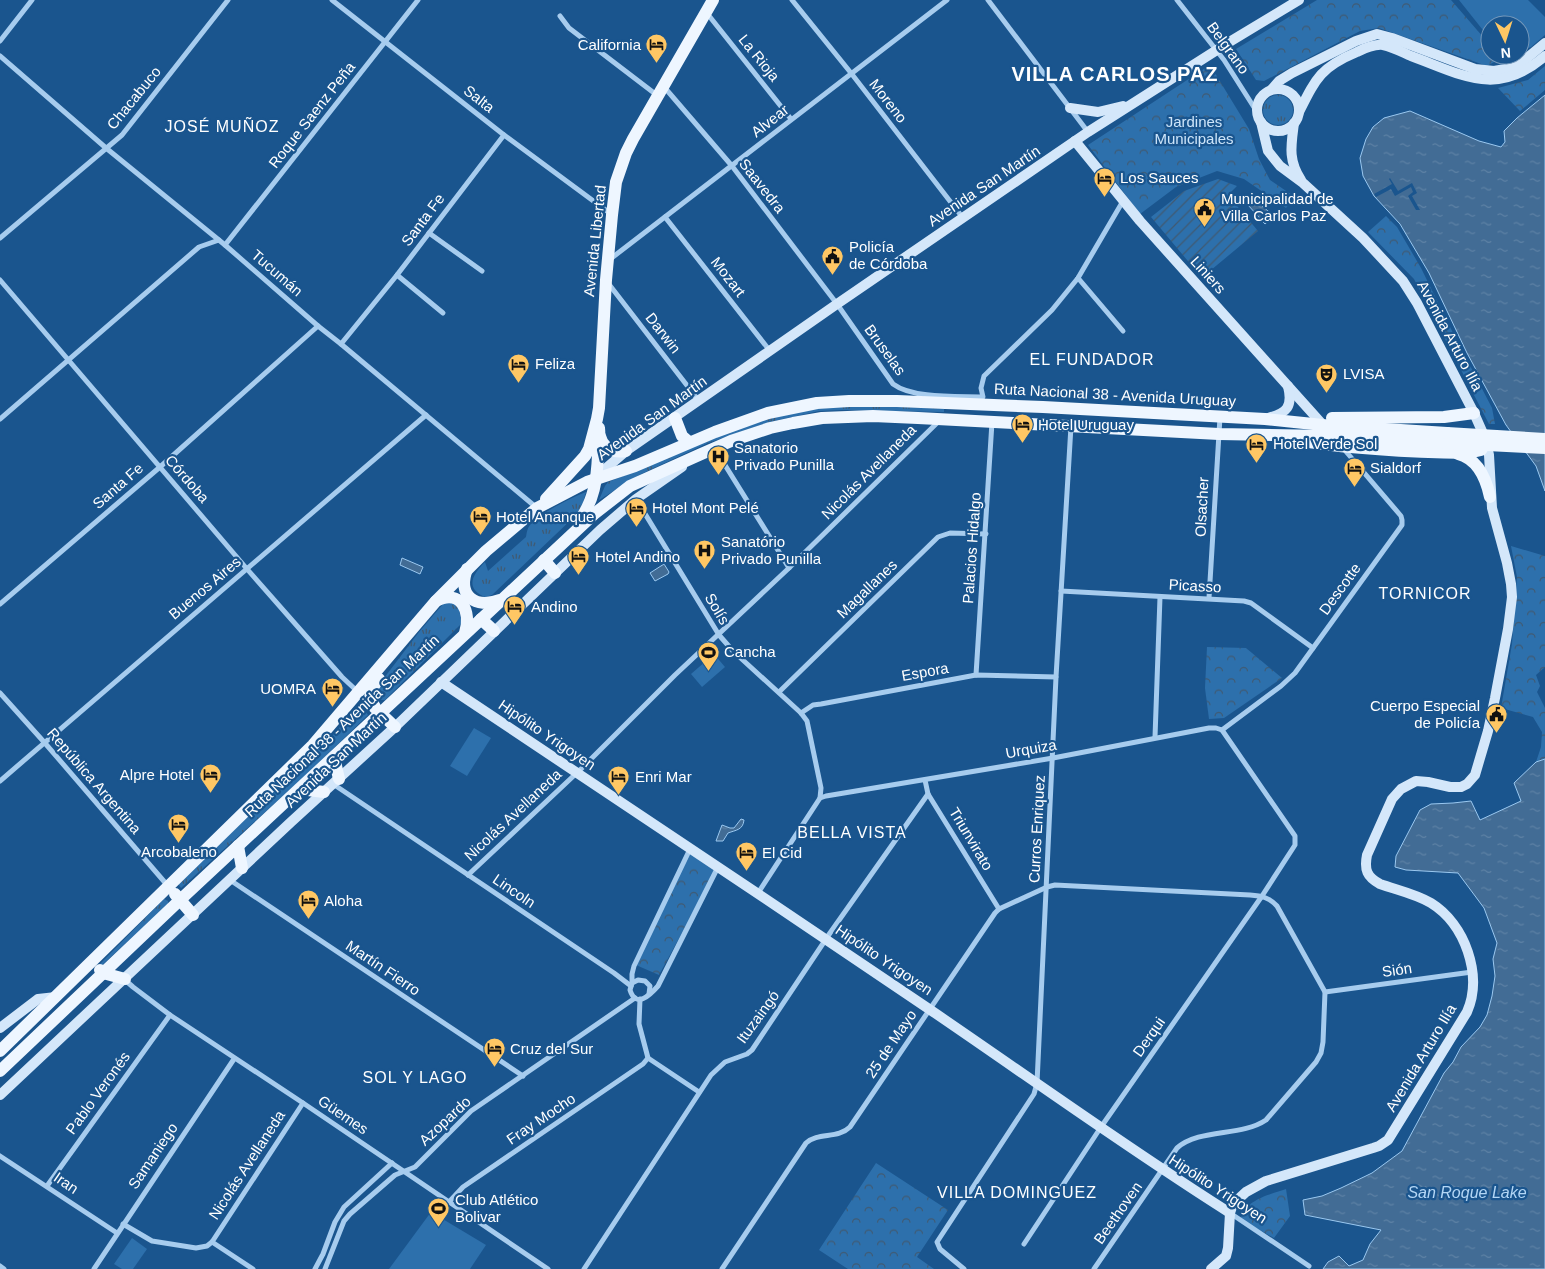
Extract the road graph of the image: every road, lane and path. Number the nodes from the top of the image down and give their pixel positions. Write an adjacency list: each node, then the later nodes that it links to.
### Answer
1 (32, 0): 13 (street)
2 (228, 0): 32 (street, Chacabuco)
3 (332, 0): 14 (street, Salta)
4 (418, 0): 14 (street, Roque Saenz Peña)
5 (713, 0): 11 (main road, Avenida Libertad)
6 (792, 0): 19 (street, Moreno)
7 (947, 0): 19 (street, Alvear)
8 (988, 0): 23 (street)
9 (1177, 0): 16 (street, Belgrano)
10 (1299, 0): 16 (main road, Avenida San Martín)
11 (706, 12): 21 (main road, Avenida Libertad); 26 (street, La Rioja)
12 (560, 16): 21 (street, Saavedra)
13 (0, 40)
14 (386, 42): 30 (street, Salta); 42 (street, Roque Saenz Peña)
15 (1545, 43): 20 (main road)
16 (1216, 50): 22 (main road, Avenida San Martín); 24 (street, Belgrano)
17 (0, 56): 32 (street, Tucumán)
18 (1545, 56): 25 (main road)
19 (851, 73): 26 (street, Alvear); 38 (street, Moreno)
20 (1272, 89): 24 (main road); 25 (main road)
21 (661, 92): 33 (street, Saavedra); 36 (main road, Avenida Libertad)
22 (1134, 103): 23 (main road); 29 (main road, Avenida San Martín)
23 (1070, 108): 29 (street)
24 (1257, 112): 27 (main road)
25 (1298, 112): 28 (main road)
26 (791, 119): 33 (street, Alvear)
27 (1261, 122): 28 (main road); 34 (main road, Avenida Arturo Ilía)
28 (1294, 123): 34 (main road)
29 (1088, 132): 31 (main road, Avenida San Martín)
30 (504, 135): 36 (street, Salta); 39 (street, Santa Fe)
31 (1075, 141): 35 (main road, Liniers); 38 (main road, Avenida San Martín)
32 (106, 148): 40 (street, Chacabuco); 41 (street, Tucumán)
33 (732, 166): 37 (street, Alvear); 49 (street, Saavedra)
34 (1306, 186): 61 (main road, Avenida Arturo Ilía)
35 (1123, 201): 46 (street); 56 (main road, Liniers)
36 (612, 215): 43 (main road, Avenida Libertad)
37 (665, 217): 43 (street, Alvear); 54 (street, Mozart)
38 (963, 218): 49 (main road, Avenida San Martín)
39 (429, 233): 44 (street); 45 (street, Santa Fe)
40 (0, 238)
41 (220, 240): 42 (street, Tucumán); 55 (street)
42 (225, 245): 51 (street, Tucumán)
43 (608, 261): 48 (main road, Avenida Libertad)
44 (482, 272)
45 (397, 275): 50 (street); 53 (street, Santa Fe)
46 (1078, 278): 52 (street); 57 (street)
47 (0, 280): 55 (street, Córdoba)
48 (606, 280): 58 (street, Darwin); 67 (main road, Avenida Libertad)
49 (837, 304): 54 (main road, Avenida San Martín); 57 (street, Bruselas)
50 (444, 313)
51 (318, 326): 53 (street, Tucumán); 86 (street, Santa Fe)
52 (1123, 331)
53 (342, 344): 63 (street, Tucumán)
54 (771, 351): 58 (main road, Avenida San Martín)
55 (68, 360): 66 (street); 86 (street, Córdoba)
56 (1288, 385): 69 (main road); 71 (main road, Liniers)
57 (983, 397): 60 (main road)
58 (700, 401): 65 (main road, Avenida San Martín)
59 (1022, 406): 60 (main road, Ruta Nacional 38 - Avenida Uruguay); 68 (main road); 77 (main road, Ruta Nacional 38 - Avenida Uruguay)
60 (1044, 407): 62 (main road, Ruta Nacional 38 - Avenida Uruguay)
61 (1474, 412): 71 (main road); 80 (main road, Avenida Arturo Ilía)
62 (1148, 413): 64 (main road, Ruta Nacional 38 - Avenida Uruguay); 72 (main road)
63 (426, 415): 90 (street, Tucumán); 95 (street, Buenos Aires)
64 (1220, 417): 69 (main road, Ruta Nacional 38 - Avenida Uruguay); 74 (street, Olsacher)
65 (675, 418): 77 (main road); 84 (main road, Avenida San Martín)
66 (0, 419)
67 (597, 419): 73 (main road, Avenida Libertad); 90 (main road, Avenida Libertad)
68 (941, 419): 70 (main road, Ruta Nacional 38 - Avenida Uruguay); 78 (main road, Ruta Nacional 38 - Avenida Uruguay); 94 (street, Nicolás Avellaneda)
69 (1265, 419): 71 (main road, Ruta Nacional 38 - Avenida Uruguay)
70 (992, 422): 72 (main road, Ruta Nacional 38 - Avenida Uruguay); 91 (street, Palacios Hidalgo)
71 (1320, 422): 79 (main road, Ruta Nacional 38 - Avenida Uruguay)
72 (1071, 426): 74 (main road, Ruta Nacional 38 - Avenida Uruguay); 98 (street, Curros Enriquez)
73 (599, 434): 84 (main road); 87 (main road, Avenida Libertad)
74 (1219, 434): 75 (main road, Ruta Nacional 38 - Avenida Uruguay); 100 (street, Olsacher)
75 (1264, 435): 79 (main road, Ruta Nacional 38 - Avenida Uruguay); 81 (main road)
76 (1545, 439): 79 (main road, Ruta Nacional 38 - Avenida Uruguay, bridge)
77 (690, 442): 87 (main road, Ruta Nacional 38 - Avenida San Martín)
78 (731, 442): 82 (main road, Ruta Nacional 38 - Avenida San Martín)
79 (1447, 443): 80 (main road); 81 (main road); 83 (main road, Ruta Nacional 38 - Avenida Uruguay, bridge); 88 (main road)
80 (1486, 444): 88 (main road, Avenida Arturo Ilía)
81 (1342, 447): 109 (street, Descotte)
82 (715, 448): 85 (main road, Ruta Nacional 38 - Avenida San Martín); 94 (street)
83 (1545, 448)
84 (626, 451): 87 (main road, Avenida San Martín)
85 (699, 455): 89 (main road, Avenida San Martín); 92 (main road, Ruta Nacional 38 - Avenida San Martín)
86 (160, 467): 95 (street, Córdoba); 103 (street, Santa Fe)
87 (596, 478): 90 (main road, Ruta Nacional 38 - Avenida San Martín); 92 (main road, Avenida Libertad)
88 (1490, 497): 146 (main road, Avenida Arturo Ilía)
89 (636, 499): 97 (main road, Avenida San Martín); 108 (street, Solís)
90 (537, 508): 96 (main road, Ruta Nacional 38 - Avenida San Martín)
91 (986, 534): 110 (street, Palacios Hidalgo); 114 (street, Magallanes)
92 (565, 542): 93 (main road, Ruta Nacional 38 - Avenida San Martín)
93 (544, 560): 97 (main road); 101 (main road, Ruta Nacional 38 - Avenida San Martín)
94 (789, 568): 108 (street, Nicolás Avellaneda)
95 (247, 569): 113 (street, Córdoba); 121 (street, Buenos Aires)
96 (467, 569): 101 (main road); 102 (main road, Ruta Nacional 38 - Avenida San Martín)
97 (555, 573): 105 (main road, Avenida San Martín)
98 (1061, 591): 99 (street, Picasso); 111 (street, Curros Enriquez)
99 (1160, 597): 100 (street, Picasso); 120 (street)
100 (1209, 598): 109 (street, Picasso)
101 (503, 599): 104 (main road, Ruta Nacional 38 - Avenida San Martín)
102 (436, 601): 106 (main road, Ruta Nacional 38 - Avenida San Martín); 107 (main road)
103 (0, 604)
104 (480, 619): 105 (main road); 107 (main road, Ruta Nacional 38 - Avenida San Martín)
105 (494, 631): 112 (main road, Avenida San Martín)
106 (408, 633): 113 (main road, Ruta Nacional 38 - Avenida San Martín); 116 (main road)
107 (465, 633): 116 (main road, Ruta Nacional 38 - Avenida San Martín)
108 (719, 635): 114 (street, Solís); 124 (street, Nicolás Avellaneda)
109 (1313, 648): 119 (street, Descotte)
110 (976, 675): 111 (street, Espora); 117 (street, Espora)
111 (1056, 677): 123 (street, Curros Enriquez)
112 (441, 682): 118 (main road, Avenida San Martín); 124 (main road, Hipólito Yrigoyen)
113 (359, 692): 116 (main road); 137 (main road, Ruta Nacional 38 - Avenida San Martín)
114 (779, 692): 117 (street, Solís)
115 (0, 693): 121 (street, República Argentina)
116 (378, 710): 118 (main road); 122 (main road, Ruta Nacional 38 - Avenida San Martín)
117 (801, 713): 130 (street, Solís)
118 (395, 727): 127 (main road, Avenida San Martín)
119 (1222, 730): 120 (street, Urquiza); 140 (street, Derqui)
120 (1155, 738): 123 (street, Urquiza)
121 (44, 742): 126 (street, Buenos Aires); 137 (street, República Argentina)
122 (334, 756): 127 (main road); 128 (main road, Ruta Nacional 38 - Avenida San Martín)
123 (1053, 758): 125 (street, Urquiza); 138 (street, Curros Enriquez)
124 (576, 773): 132 (main road, Hipólito Yrigoyen); 135 (street, Nicolás Avellaneda)
125 (925, 780): 129 (street, Triunvirato); 130 (street, Urquiza)
126 (0, 781)
127 (332, 785): 128 (main road); 134 (main road, Avenida San Martín); 135 (street, Lincoln)
128 (300, 789): 131 (main road, Ruta Nacional 38 - Avenida San Martín)
129 (928, 794): 142 (street, Triunvirato); 144 (street, Ituzaingó)
130 (820, 798): 139 (street)
131 (238, 846): 134 (main road); 141 (main road, Ruta Nacional 38 - Avenida San Martín)
132 (690, 848): 133 (main road, Hipólito Yrigoyen); 149 (street)
133 (718, 867): 139 (main road, Hipólito Yrigoyen); 151 (street)
134 (242, 868): 136 (main road, Avenida San Martín)
135 (468, 875): 149 (street, Lincoln)
136 (230, 880): 143 (main road, Avenida San Martín); 161 (street, Martín Fierro)
137 (168, 886): 141 (main road); 145 (main road, Ruta Nacional 38 - Avenida San Martín)
138 (1047, 887): 140 (street); 142 (street); 162 (street, Curros Enriquez)
139 (758, 893): 144 (main road, Hipólito Yrigoyen)
140 (1262, 896): 150 (street); 166 (street, Derqui)
141 (180, 900): 143 (main road); 147 (main road, Ruta Nacional 38 - Avenida San Martín)
142 (999, 909): 154 (street, 25 de Mayo)
143 (193, 915): 148 (main road, Avenida San Martín)
144 (826, 940): 154 (main road, Hipólito Yrigoyen); 163 (street, Ituzaingó)
145 (92, 961): 147 (main road); 152 (main road, Ruta Nacional 38 - Avenida San Martín)
146 (1472, 972): 150 (street, Sión); 173 (main road, Avenida Arturo Ilía)
147 (104, 973): 148 (main road); 160 (main road, Ruta Nacional 38 - Avenida San Martín)
148 (125, 979): 155 (street, Güemes); 164 (main road, Avenida San Martín)
149 (631, 985): 151 (street); 153 (street)
150 (1325, 992): 169 (street, Beethoven)
151 (648, 996): 153 (street)
152 (56, 997): 156 (main road); 157 (main road, Ruta Nacional 38 - Avenida San Martín)
153 (638, 999): 158 (street); 161 (street, Azopardo)
154 (930, 1009): 162 (main road, Hipólito Yrigoyen); 188 (street, 25 de Mayo)
155 (170, 1015): 159 (street, Güemes); 171 (street, Pablo Veronés)
156 (1, 1023)
157 (0, 1051)
158 (648, 1058): 163 (street); 172 (street, Fray Mocho)
159 (234, 1059): 165 (street, Güemes); 174 (street, Samaniego)
160 (0, 1072)
161 (523, 1076): 170 (street, Azopardo)
162 (1037, 1083): 166 (main road, Hipólito Yrigoyen); 178 (street)
163 (699, 1092): 187 (street, Ituzaingó)
164 (0, 1095)
165 (303, 1103): 168 (street, Güemes); 176 (street, Nicolás Avellaneda)
166 (1101, 1128): 169 (main road, Hipólito Yrigoyen); 177 (street, Derqui)
167 (0, 1156): 171 (street, Iran)
168 (392, 1163): 170 (street, Güemes); 184 (street)
169 (1163, 1170): 173 (main road, Hipólito Yrigoyen); 191 (street, Beethoven)
170 (404, 1172): 172 (street, Güemes); 185 (street, Azopardo)
171 (48, 1186): 175 (street, Iran)
172 (449, 1202): 186 (street, Güemes)
173 (1230, 1213): 180 (street, Hipólito Yrigoyen); 192 (main road)
174 (123, 1224): 175 (street, Samaniego); 176 (street)
175 (117, 1233): 182 (street, Samaniego)
176 (212, 1242): 183 (street)
177 (1024, 1244)
178 (956, 1263): 189 (street); 190 (street)
179 (0, 1266): 181 (street)
180 (1308, 1266)
181 (4, 1269)
182 (94, 1269)
183 (253, 1269)
184 (315, 1269)
185 (325, 1269)
186 (548, 1269)
187 (584, 1269)
188 (722, 1269)
189 (952, 1269)
190 (964, 1269)
191 (1094, 1269)
192 (1211, 1269)

